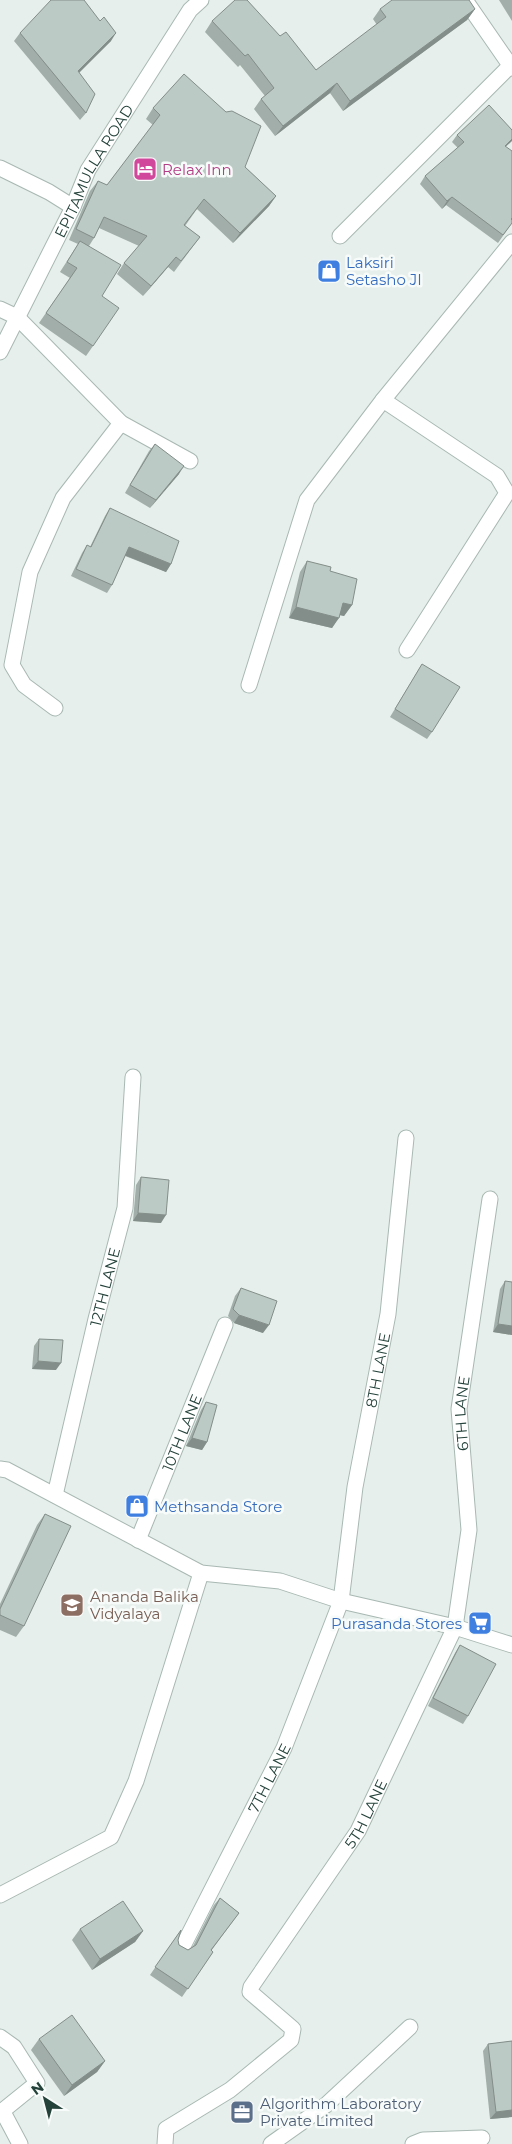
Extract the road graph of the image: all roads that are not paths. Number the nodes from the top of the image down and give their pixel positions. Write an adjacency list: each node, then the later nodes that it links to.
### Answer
1 (465, 0): 3 (street)
2 (191, 3): 5 (street, EPITAMULLA ROAD)
3 (511, 68): 6 (street)
4 (0, 168): 5 (street)
5 (73, 207): 9 (street, EPITAMULLA ROAD)
6 (340, 236)
7 (512, 242): 11 (street)
8 (0, 309): 9 (street)
9 (17, 317): 10 (street, EPITAMULLA ROAD); 12 (street)
10 (0, 352)
11 (382, 400): 14 (street); 16 (street)
12 (121, 423): 13 (street); 15 (street)
13 (190, 461)
14 (407, 650)
15 (6, 662): 17 (street)
16 (249, 685)
17 (56, 708)
18 (133, 1077): 23 (street, 12TH LANE)
19 (406, 1138): 26 (street, 8TH LANE)
20 (490, 1199): 27 (street, 6TH LANE)
21 (225, 1325): 24 (street, 10TH LANE)
22 (0, 1469): 23 (street)
23 (55, 1495): 24 (street)
24 (138, 1540): 25 (street)
25 (201, 1573): 26 (street); 29 (street)
26 (341, 1601): 27 (street); 30 (street, 7TH LANE)
27 (455, 1627): 28 (street); 36 (street, 5TH LANE)
28 (512, 1645)
29 (0, 1895)
30 (182, 1948)
31 (410, 2028): 37 (street)
32 (0, 2038): 33 (street)
33 (1, 2112): 35 (street)
34 (482, 2138): 38 (street)
35 (20, 2144)
36 (165, 2144)
37 (271, 2144)
38 (413, 2144)

